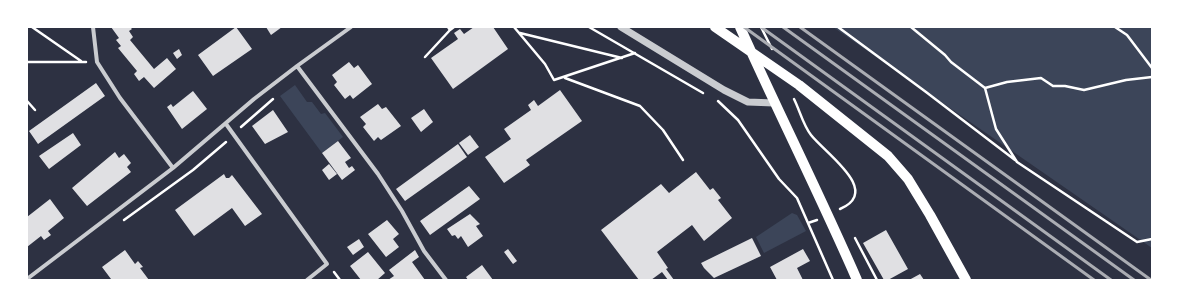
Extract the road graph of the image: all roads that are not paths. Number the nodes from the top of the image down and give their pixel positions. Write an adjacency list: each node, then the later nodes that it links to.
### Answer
1 (92, 27): 9 (street)
2 (351, 27): 6 (street)
3 (621, 27): 7 (street)
4 (715, 27): 14 (main road)
5 (740, 27): 7 (main road)
6 (297, 66): 8 (street); 12 (street)
7 (774, 103): 13 (main road)
8 (226, 124): 9 (street); 11 (street)
9 (173, 168): 10 (street)
10 (27, 279)
11 (307, 280)
12 (446, 280)
13 (857, 280)
14 (966, 280)

